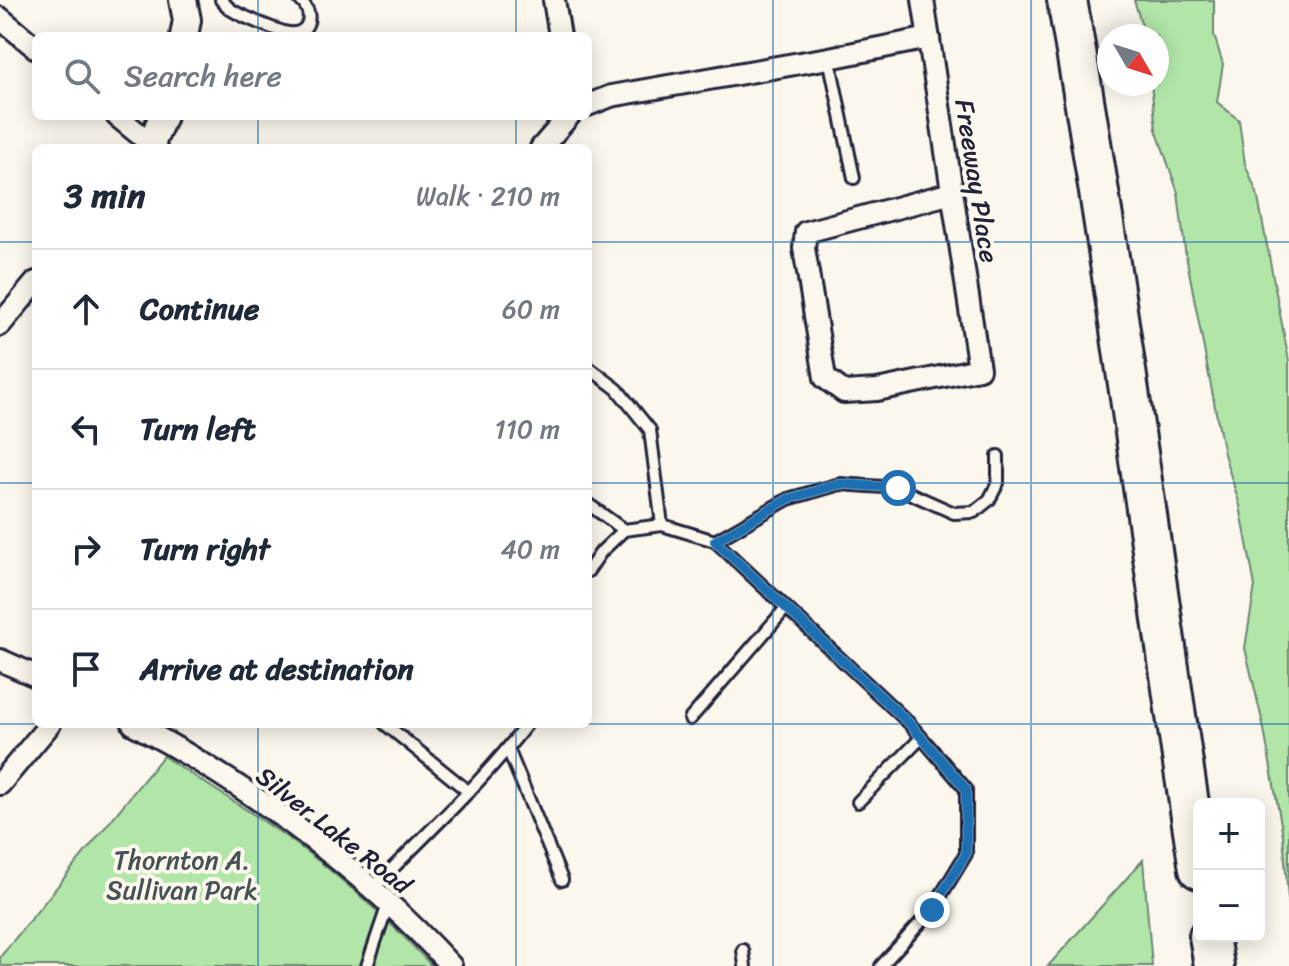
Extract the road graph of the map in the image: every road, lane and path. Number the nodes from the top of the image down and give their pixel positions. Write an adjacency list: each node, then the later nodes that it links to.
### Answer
1 (183, 0): 8 (street)
2 (221, 0): 9 (lane)
3 (300, 0): 10 (lane)
4 (554, 0): 11 (street)
5 (923, 0): 12 (street, Freeway Place)
6 (1067, 0): 46 (highway)
7 (0, 18): 13 (street)
8 (185, 32)
9 (283, 32)
10 (300, 32)
11 (559, 32)
12 (929, 38): 14 (street); 23 (street, Freeway Place)
13 (32, 45)
14 (829, 58): 15 (street); 22 (lane)
15 (592, 103)
16 (122, 120): 19 (street)
17 (162, 120): 20 (street)
18 (566, 120): 21 (street)
19 (149, 144)
20 (153, 144)
21 (544, 144)
22 (854, 178)
23 (952, 193): 23 (street, Freeway Place)
24 (32, 287): 25 (street)
25 (0, 325)
26 (592, 370): 29 (lane)
27 (998, 456): 31 (lane)
28 (592, 507): 30 (lane)
29 (662, 525): 30 (lane); 31 (lane)
30 (624, 530): 32 (lane)
31 (715, 541): 33 (lane)
32 (592, 565)
33 (786, 608): 36 (lane); 41 (lane)
34 (0, 660): 35 (street)
35 (32, 674)
36 (690, 719)
37 (47, 728): 43 (street)
38 (140, 728): 48 (street, Silver Lake Road)
39 (390, 728): 44 (lane)
40 (524, 728): 42 (lane)
41 (921, 738): 45 (lane); 55 (lane)
42 (508, 749): 44 (lane); 47 (lane)
43 (0, 784)
44 (469, 792): 48 (lane)
45 (858, 802)
46 (1193, 830)
47 (562, 880)
48 (372, 889): 49 (street, Silver Lake Road)
49 (388, 904): 52 (lane); 53 (street, Silver Lake Road)
50 (1210, 942): 56 (highway)
51 (743, 950): 54 (lane)
52 (367, 966)
53 (451, 966)
54 (745, 966)
55 (881, 966)
56 (1214, 966)

